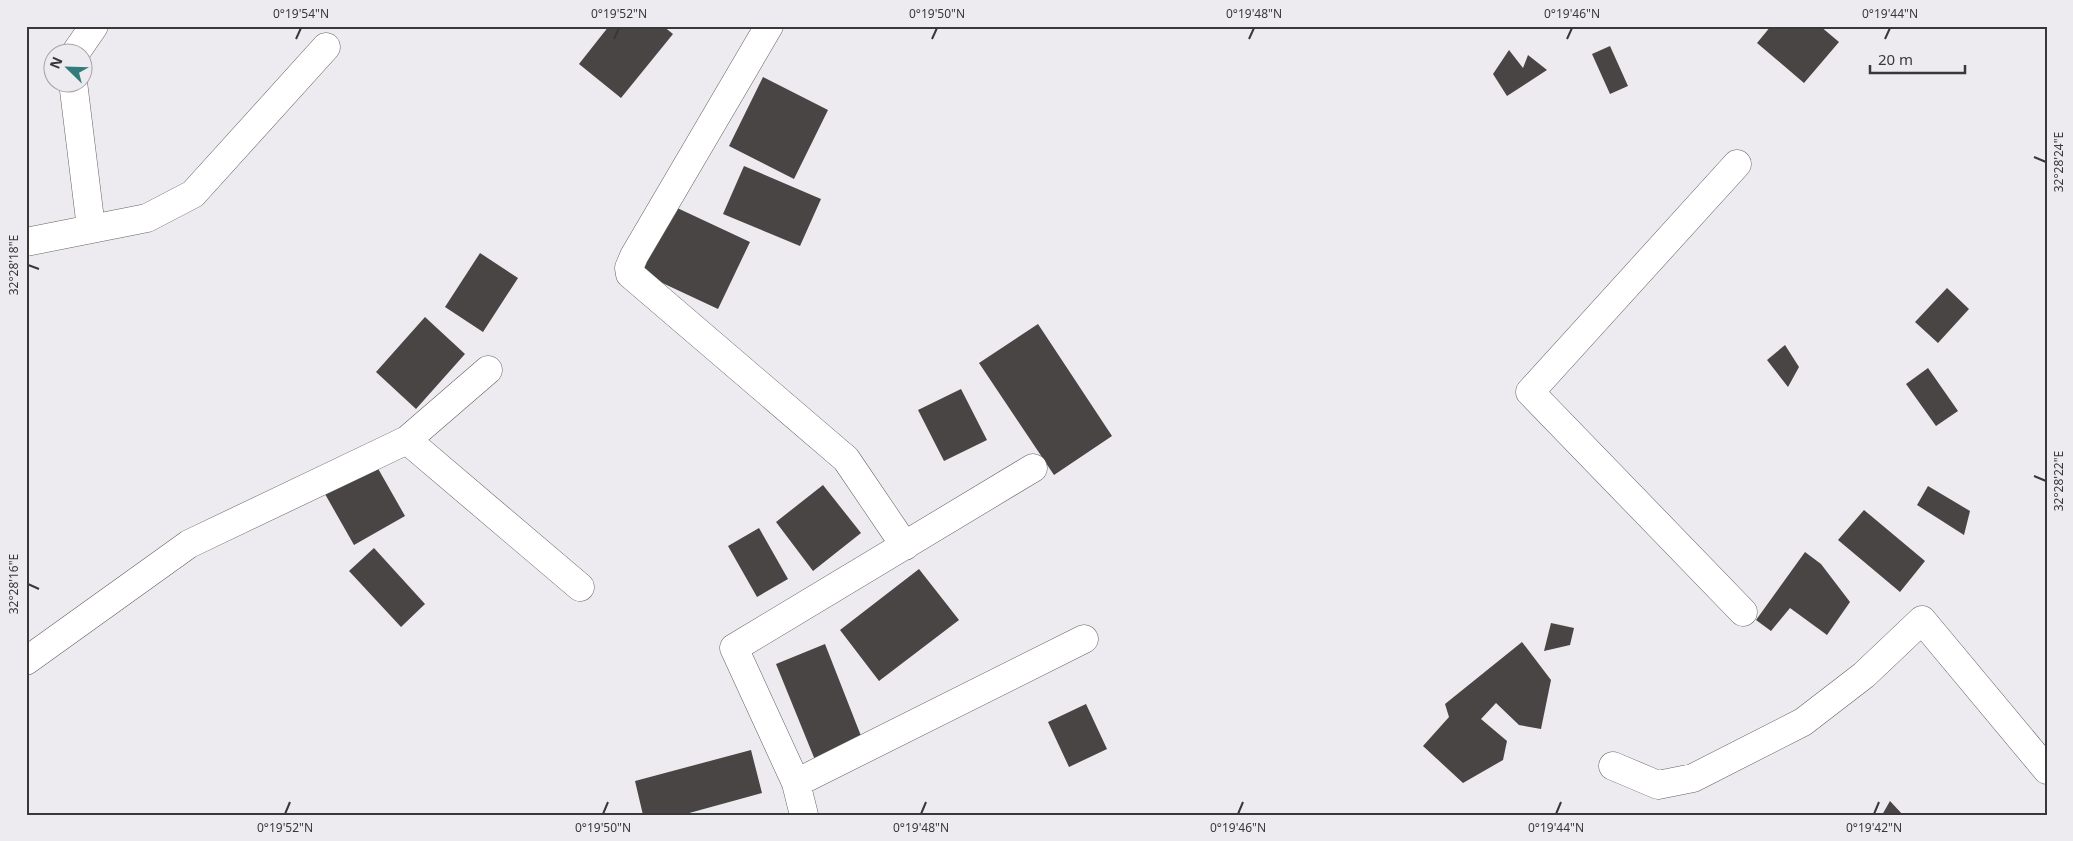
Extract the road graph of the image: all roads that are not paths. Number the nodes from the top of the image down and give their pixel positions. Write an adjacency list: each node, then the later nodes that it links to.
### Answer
1 (94, 26): 3 (street)
2 (769, 26): 12 (street)
3 (83, 42)
4 (326, 47): 7 (street)
5 (74, 92): 7 (street)
6 (1737, 164): 14 (street)
7 (91, 228): 8 (street)
8 (26, 242)
9 (488, 370): 10 (street)
10 (407, 440): 13 (street); 16 (street)
11 (1033, 468): 12 (street)
12 (904, 546): 19 (street)
13 (580, 587)
14 (1743, 612)
15 (1084, 639): 19 (street)
16 (26, 661)
17 (1613, 766): 18 (street)
18 (2047, 770)
19 (796, 784): 20 (street)
20 (804, 815)

